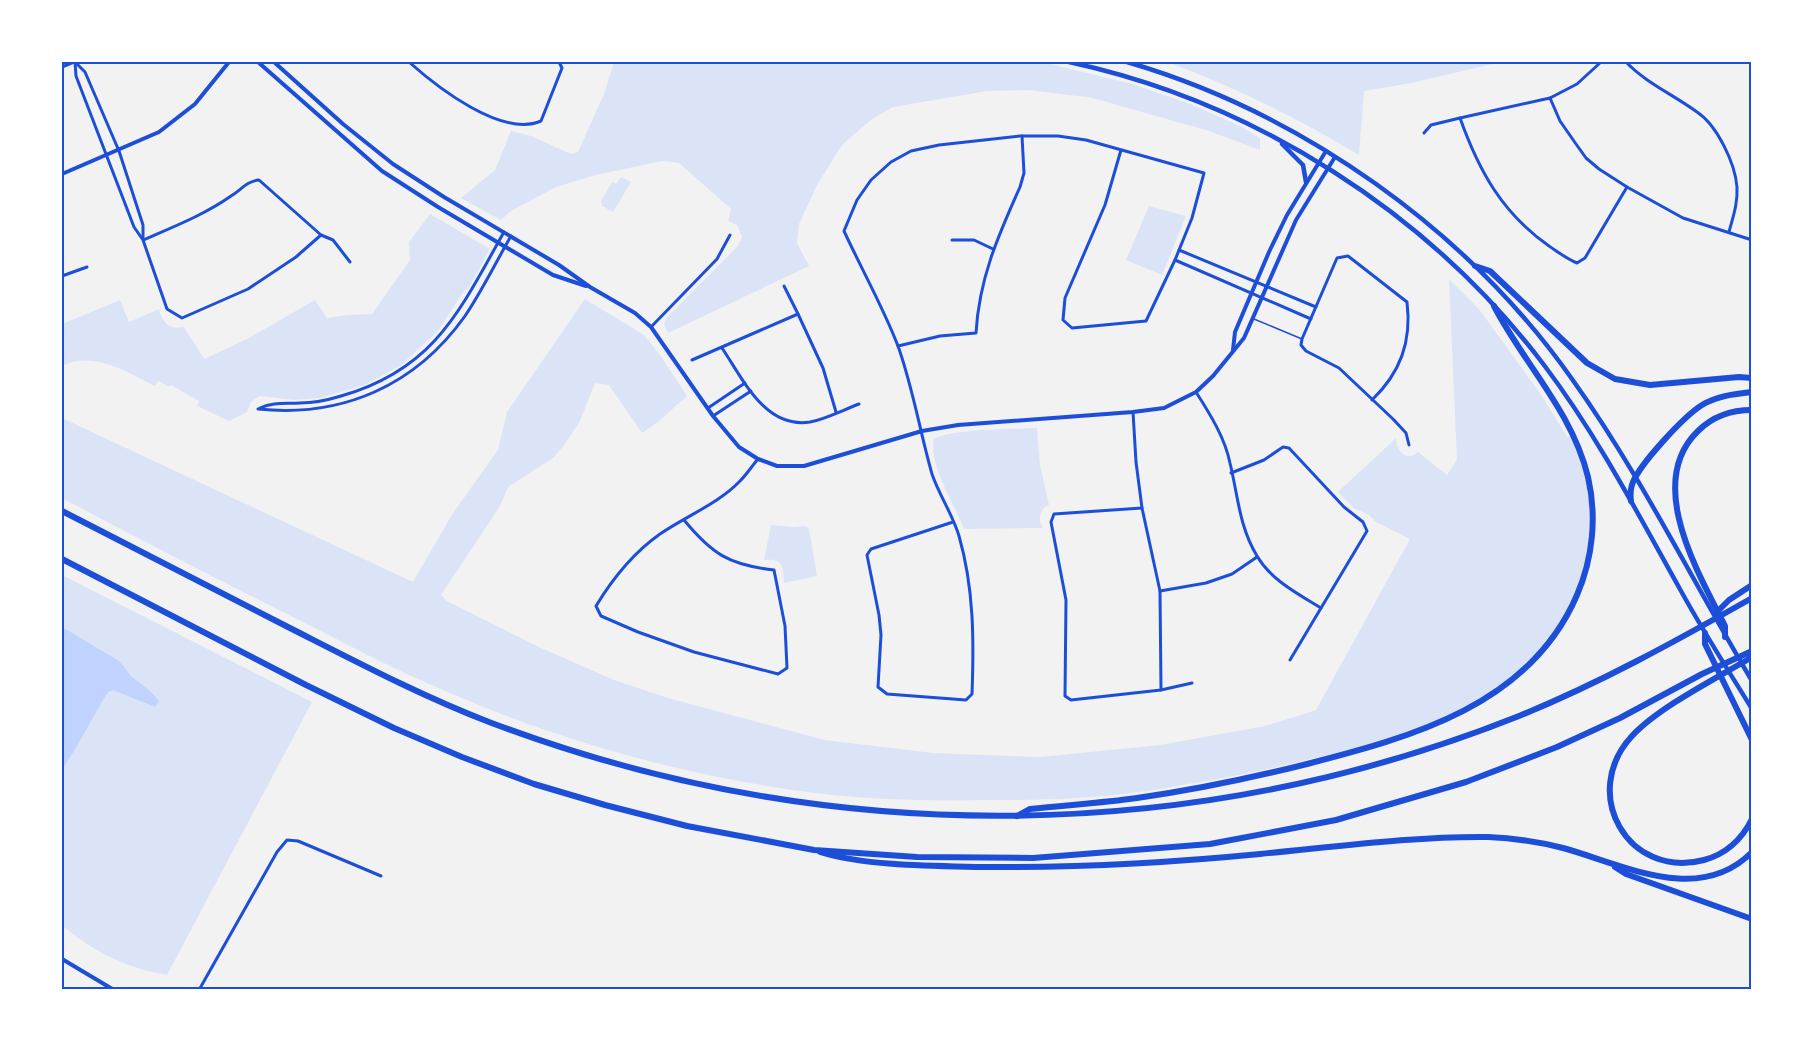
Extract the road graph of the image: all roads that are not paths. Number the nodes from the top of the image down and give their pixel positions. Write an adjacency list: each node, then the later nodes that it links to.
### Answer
1 (75, 62): 11 (street); 20 (street); 22 (street)
2 (229, 62): 20 (street)
3 (258, 62): 15 (street)
4 (274, 62): 14 (street)
5 (409, 62): 6 (street)
6 (559, 62)
7 (1069, 62): 18 (main road)
8 (1127, 62): 21 (main road)
9 (1601, 62): 12 (street)
10 (1626, 62): 32 (street)
11 (62, 67)
12 (1550, 98): 13 (street); 28 (street)
13 (1460, 118): 16 (street); 28 (street)
14 (343, 124): 15 (street); 29 (street)
15 (336, 132): 30 (street)
16 (1424, 133)
17 (1022, 136): 19 (street); 41 (street); 61 (street)
18 (1275, 138): 24 (main road); 27 (main road)
19 (1121, 150): 42 (street); 43 (street)
20 (119, 151): 22 (street); 36 (street)
21 (1326, 151): 23 (main road); 24 (street)
22 (108, 154): 26 (street); 36 (street)
23 (1335, 157): 25 (street); 45 (main road)
24 (1318, 163): 25 (main road); 27 (street)
25 (1328, 169): 50 (street); 54 (main road)
26 (62, 174)
27 (1306, 182): 48 (street)
28 (1627, 187): 32 (street)
29 (444, 197): 30 (street); 31 (street)
30 (438, 207): 39 (street)
31 (504, 232): 35 (street); 39 (street)
32 (1728, 232): 38 (street)
33 (321, 235): 36 (street); 36 (street); 44 (street)
34 (730, 235): 59 (street)
35 (511, 236): 40 (street); 51 (street)
36 (143, 240)
37 (952, 240): 41 (street)
38 (1752, 240)
39 (498, 242): 40 (street); 40 (street)
40 (505, 246): 51 (street)
41 (993, 249): 61 (street)
42 (1179, 250): 43 (street); 48 (street)
43 (1175, 260): 52 (street)
44 (350, 262)
45 (1475, 266): 65 (highway); 81 (main road)
46 (87, 267): 47 (street)
47 (62, 275)
48 (1256, 282): 50 (street); 52 (street)
49 (784, 286): 56 (street)
50 (1268, 287): 53 (street); 55 (street)
51 (590, 288): 59 (street)
52 (1251, 293): 53 (street); 63 (street)
53 (1263, 298): 57 (street); 58 (street)
54 (1494, 306): 82 (main road); 103 (highway)
55 (1316, 307): 58 (street); 70 (street)
56 (798, 314): 62 (street); 74 (street)
57 (1254, 319): 60 (lane); 63 (street)
58 (1311, 319): 60 (street)
59 (651, 327): 72 (street)
60 (1302, 339): 70 (street)
61 (898, 346): 77 (street)
62 (722, 348): 64 (street); 66 (street)
63 (1233, 351): 68 (street)
64 (692, 360)
65 (1752, 378)
66 (745, 383): 67 (street); 72 (street)
67 (751, 391): 74 (street); 76 (street)
68 (1196, 392): 75 (street); 80 (street)
69 (1752, 392): 81 (highway)
70 (1372, 400): 78 (street)
71 (859, 404): 74 (street)
72 (708, 408): 76 (street)
73 (1752, 410): 95 (highway)
74 (836, 412)
75 (1133, 412): 77 (street); 83 (street)
76 (713, 416): 79 (street)
77 (922, 430): 79 (street); 86 (street)
78 (1409, 445)
79 (758, 459): 85 (street)
80 (1231, 473): 87 (street); 92 (street)
81 (1635, 478): 82 (highway); 95 (main road)
82 (1631, 501): 94 (main road)
83 (1142, 508): 90 (street); 100 (street)
84 (62, 511): 103 (highway)
85 (684, 519): 85 (street)
86 (953, 522): 86 (street)
87 (1257, 557): 90 (street); 92 (street)
88 (62, 559): 105 (highway)
89 (1752, 585): 93 (highway)
90 (1160, 591): 100 (street)
91 (1752, 598): 93 (highway)
92 (1321, 608): 97 (street)
93 (1706, 624): 103 (highway)
94 (1705, 633): 101 (main road); 102 (highway)
95 (1725, 636): 98 (main road)
96 (1752, 653): 104 (highway); 105 (highway)
97 (1290, 660)
98 (1752, 681)
99 (1192, 683): 100 (street)
100 (1161, 690)
101 (1752, 709)
102 (1752, 740)
103 (1015, 817)
104 (1752, 819)
105 (814, 850): 107 (highway)
106 (1752, 852): 107 (highway)
107 (1609, 863): 109 (highway)
108 (381, 876): 112 (street)
109 (1752, 919)
110 (62, 959): 111 (street)
111 (114, 990)
112 (198, 990)

